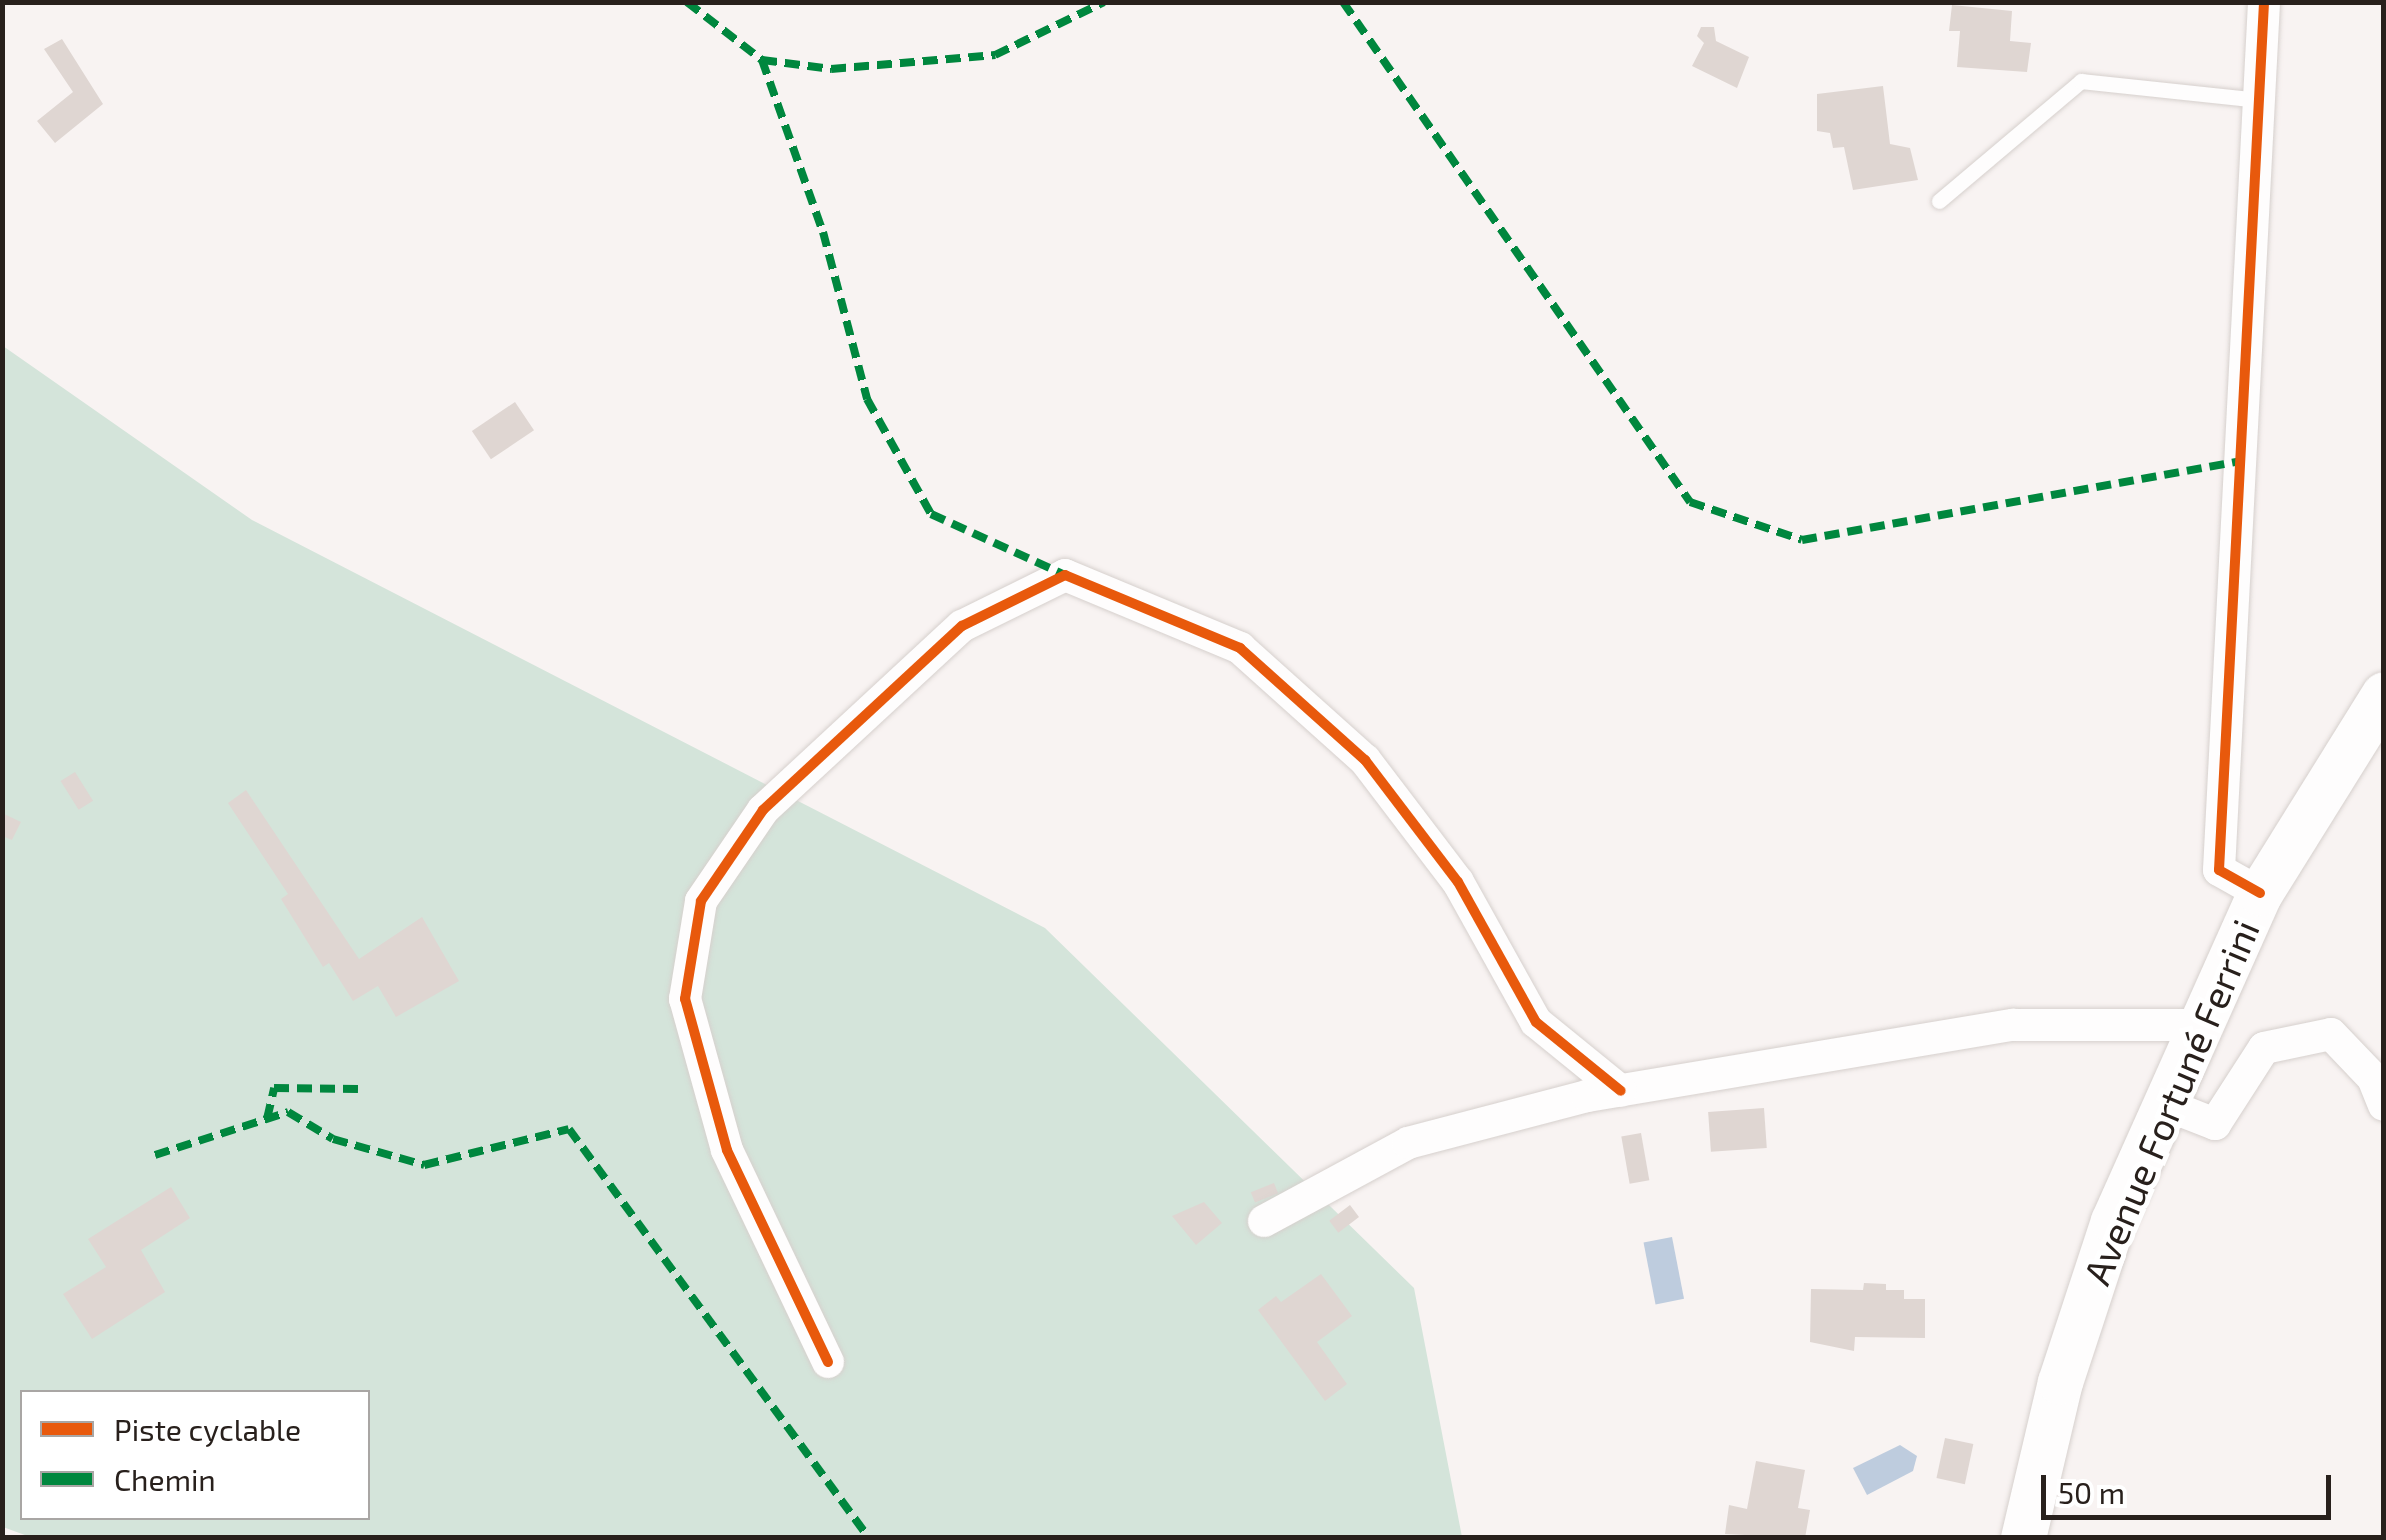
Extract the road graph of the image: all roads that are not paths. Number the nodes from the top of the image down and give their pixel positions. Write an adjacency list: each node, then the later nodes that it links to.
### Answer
1 (2264, 2): 2 (street)
2 (2259, 100): 3 (lane); 5 (street)
3 (1939, 201)
4 (2378, 713): 5 (main road, Avenue Fortuné Ferrini)
5 (2260, 893): 6 (main road, Avenue Fortuné Ferrini)
6 (2198, 1025): 7 (street); 8 (main road, Avenue Fortuné Ferrini)
7 (1621, 1090): 10 (street); 11 (street)
8 (2164, 1104): 9 (street); 12 (main road, Avenue Fortuné Ferrini)
9 (2384, 1104)
10 (1264, 1221)
11 (828, 1362)
12 (2023, 1538)

